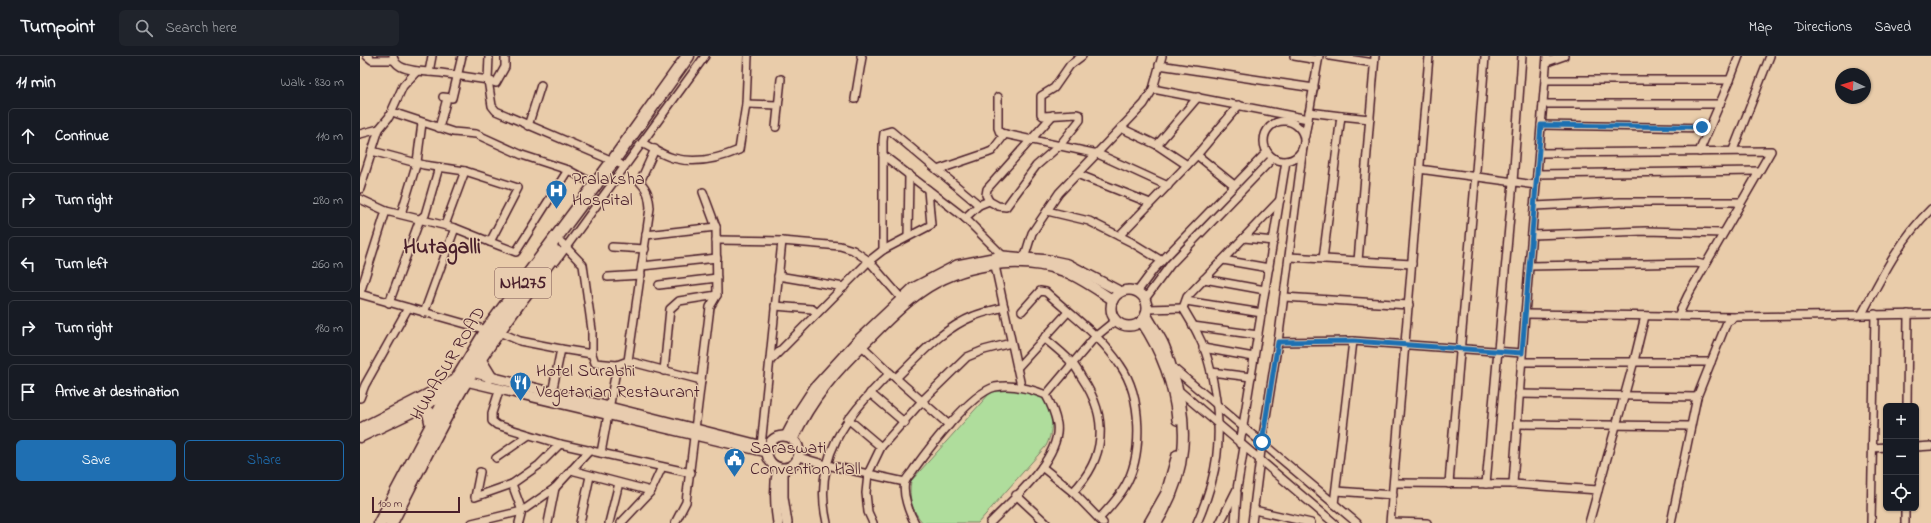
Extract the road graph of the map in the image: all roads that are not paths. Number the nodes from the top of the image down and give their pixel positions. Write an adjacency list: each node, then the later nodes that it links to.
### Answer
1 (367, 56): 22 (street)
2 (432, 56): 28 (street)
3 (462, 56): 29 (street)
4 (489, 56): 31 (street)
5 (505, 56): 31 (street)
6 (681, 56): 76 (street)
7 (688, 56): 76 (highway, HUNASUR ROAD / NH275)
8 (696, 56): 76 (highway, NH275)
9 (705, 56): 62 (street)
10 (748, 56): 40 (street)
11 (861, 56): 39 (street)
12 (1082, 56): 46 (street)
13 (1162, 56): 26 (street)
14 (1294, 56): 23 (street)
15 (1330, 56): 24 (street)
16 (1429, 56): 81 (street)
17 (1485, 56): 89 (street)
18 (1522, 56): 90 (street)
19 (1564, 56): 25 (street)
20 (1739, 56): 33 (street)
21 (1770, 56): 67 (street)
22 (394, 58): 27 (street)
23 (1318, 58): 35 (street)
24 (1374, 59): 49 (street)
25 (1547, 59): 32 (street)
26 (1160, 65): 35 (street); 36 (street)
27 (417, 71): 28 (street); 45 (street)
28 (429, 72): 29 (street)
29 (458, 75): 31 (street); 54 (street)
30 (781, 79): 43 (street)
31 (488, 80): 52 (street)
32 (1545, 80): 33 (street); 41 (street)
33 (1730, 80): 42 (street)
34 (541, 85): 52 (street)
35 (1314, 88): 47 (street)
36 (1153, 89): 38 (street); 55 (street)
37 (998, 97): 59 (street)
38 (1198, 97): 44 (street); 64 (street)
39 (855, 99)
40 (746, 104): 43 (street); 66 (street)
41 (1543, 104): 42 (street); 51 (street)
42 (1720, 104): 56 (street)
43 (778, 105): 53 (street)
44 (1239, 105): 47 (street); 74 (street)
45 (392, 112): 50 (street); 57 (street)
46 (1053, 115): 61 (street); 63 (street)
47 (1309, 115): 48 (street); 60 (street)
48 (1341, 116): 49 (street); 131 (street)
49 (1370, 119): 137 (street)
50 (422, 123): 54 (street); 78 (street)
51 (1541, 125): 56 (street); 72 (street)
52 (528, 126): 76 (street)
53 (776, 127)
54 (439, 128): 82 (street)
55 (1121, 128): 64 (street); 71 (street)
56 (1708, 128): 70 (street)
57 (379, 129): 58 (street); 68 (street)
58 (360, 134)
59 (1005, 134): 61 (street); 83 (street)
60 (1304, 138): 65 (street); 69 (street)
61 (1032, 139): 63 (street); 100 (street)
62 (642, 143): 66 (street); 124 (street)
63 (1060, 145): 71 (street); 100 (street)
64 (1157, 145): 79 (street)
65 (1303, 147): 77 (street); 129 (street)
66 (655, 149): 115 (street)
67 (1733, 150): 70 (street); 85 (street)
68 (372, 151): 78 (street); 95 (street)
69 (1267, 152): 75 (street); 92 (street)
70 (1699, 152): 72 (street)
71 (1098, 154): 87 (street); 94 (street)
72 (1539, 154): 88 (street)
73 (883, 155): 83 (street); 86 (street); 127 (street)
74 (1197, 156): 79 (street); 92 (street)
75 (1273, 158): 77 (street); 157 (street)
76 (614, 161): 91 (highway, HUNASUR ROAD / NH275); 124 (highway, NH275)
77 (1286, 161): 99 (street)
78 (417, 162): 80 (street); 108 (street)
79 (1187, 165): 94 (street)
80 (439, 167): 84 (street); 109 (street)
81 (1419, 169): 89 (street); 138 (street)
82 (568, 170): 91 (street); 122 (street)
83 (937, 170): 103 (street)
84 (464, 171): 111 (street); 122 (street)
85 (1759, 171): 88 (street); 101 (street)
86 (909, 174): 96 (street); 117 (street)
87 (1077, 174): 102 (street); 106 (street)
88 (1537, 174): 93 (street)
89 (1477, 177): 90 (street); 192 (street)
90 (1513, 182): 93 (street); 193 (street)
91 (596, 185): 181 (highway, HUNASUR ROAD / NH275)
92 (1234, 185): 136 (street)
93 (1536, 185): 104 (street)
94 (1168, 186): 102 (street)
95 (360, 189)
96 (928, 190): 110 (street); 117 (street)
97 (703, 192): 112 (street)
98 (360, 199): 107 (street)
99 (1281, 200): 119 (street); 123 (street)
100 (989, 201): 103 (street)
101 (1740, 202): 104 (street); 114 (street)
102 (1150, 204): 118 (street)
103 (979, 205): 110 (street)
104 (1534, 206): 116 (street)
105 (1931, 209): 171 (street)
106 (1047, 210): 118 (street); 135 (street)
107 (386, 211): 108 (street); 153 (street)
108 (401, 214): 109 (street)
109 (420, 218): 111 (street); 159 (street)
110 (965, 218): 128 (street)
111 (445, 225): 113 (street)
112 (716, 227): 115 (street); 120 (street)
113 (456, 228): 122 (street); 167 (street)
114 (1723, 232): 116 (street); 139 (street)
115 (646, 234): 126 (street)
116 (1532, 235): 141 (street)
117 (908, 236): 127 (street)
118 (1119, 236): 136 (street)
119 (1244, 238): 123 (street); 132 (street)
120 (716, 240): 121 (street); 130 (street)
121 (782, 241): 133 (street); 144 (street)
122 (490, 242)
123 (1274, 242): 142 (street)
124 (564, 245): 181 (highway, NH275); 195 (street)
125 (612, 247): 126 (street)
126 (645, 249): 140 (street)
127 (883, 250): 133 (street)
128 (1002, 256): 134 (street); 135 (street)
129 (1289, 257): 131 (street); 156 (street)
130 (717, 258): 140 (street); 146 (street)
131 (1323, 259): 137 (street)
132 (1223, 260): 142 (street); 147 (street)
133 (869, 261): 149 (street); 155 (street)
134 (994, 261): 135 (street); 155 (street); 163 (street); 187 (street)
135 (1023, 261): 151 (street); 158 (street)
136 (1162, 261): 152 (street)
137 (1358, 261): 138 (street)
138 (1412, 264): 161 (street)
139 (1704, 265): 141 (street); 177 (street)
140 (642, 266): 143 (street)
141 (1529, 266): 170 (street)
142 (1269, 268): 150 (street)
143 (641, 275): 145 (street); 200 (street)
144 (778, 276): 149 (street); 162 (street)
145 (608, 277)
146 (716, 278): 148 (street); 154 (street)
147 (1204, 279): 150 (street); 160 (street)
148 (659, 285)
149 (844, 287): 168 (street)
150 (1265, 290): 169 (street)
151 (1121, 292): 152 (street); 158 (street)
152 (1138, 292): 157 (street)
153 (360, 294): 159 (street)
154 (717, 295): 208 (street); 214 (street)
155 (901, 298): 187 (street)
156 (1284, 298): 161 (street); 186 (street)
157 (1145, 299): 175 (street)
158 (1113, 300): 179 (street)
159 (389, 303): 164 (street)
160 (1184, 305): 169 (street); 175 (street); 180 (street)
161 (1409, 305): 189 (street)
162 (775, 306): 168 (street); 199 (street)
163 (1004, 307): 188 (street); 213 (street)
164 (408, 308): 167 (street); 217 (street)
165 (1022, 311): 166 (street)
166 (1068, 312): 183 (street); 184 (street)
167 (424, 313): 181 (street)
168 (817, 313): 199 (street)
169 (1262, 313): 182 (street)
170 (1525, 314): 176 (street); 194 (street)
171 (1862, 314): 172 (street); 178 (street)
172 (1875, 314): 173 (street); 255 (street)
173 (1908, 314): 174 (street); 229 (street)
174 (1931, 314)
175 (1144, 315): 179 (street); 198 (street); 206 (street)
176 (1645, 316): 177 (street); 201 (street)
177 (1678, 316): 178 (street)
178 (1736, 317): 203 (street)
179 (1116, 320): 183 (street)
180 (1193, 326): 182 (street); 190 (street)
181 (495, 332): 191 (street); 197 (highway, NH275); 215 (highway, HUNASUR ROAD / NH275)
182 (1258, 336): 196 (street)
183 (1095, 337): 204 (street); 290 (street)
184 (1044, 338): 204 (street); 207 (street)
185 (1353, 341): 186 (street); 189 (street); 281 (street)
186 (1278, 342): 247 (street)
187 (859, 343): 210 (street); 246 (street)
188 (1011, 343): 207 (street); 228 (street)
189 (1405, 344): 192 (street); 272 (street)
190 (1203, 348): 196 (street); 209 (street)
191 (561, 349): 195 (street); 221 (street)
192 (1460, 349): 193 (street); 274 (street)
193 (1498, 351): 194 (street); 275 (street)
194 (1522, 353): 202 (street)
195 (592, 354): 205 (street)
196 (1254, 357): 212 (street)
197 (480, 359): 211 (highway); 215 (highway, NH275)
198 (1162, 359): 206 (street); 216 (street)
199 (771, 360): 253 (street)
200 (628, 361): 205 (street); 208 (street)
201 (1634, 361): 202 (street); 203 (street); 225 (street)
202 (1521, 362): 223 (street)
203 (1711, 362): 226 (street)
204 (1073, 363): 224 (street); 282 (street)
205 (617, 365): 232 (street)
206 (1171, 366): 220 (street); 231 (street)
207 (1017, 368): 218 (street)
208 (664, 371): 214 (street)
209 (1211, 372): 212 (street); 231 (street)
210 (890, 373): 213 (street); 222 (street)
211 (490, 377): 215 (street); 221 (street)
212 (1251, 377): 241 (street)
213 (896, 378): 228 (street)
214 (701, 380): 243 (street)
215 (461, 381): 219 (street); 230 (main road); 237 (highway, HUNASUR ROAD / NH275); 242 (main road); 292 (highway, NH275)
216 (1170, 382): 220 (street); 307 (street)
217 (362, 385): 227 (street)
218 (1020, 386): 224 (street); 236 (street)
219 (500, 388): 232 (street); 244 (street)
220 (1179, 390): 238 (street); 308 (street)
221 (552, 393): 232 (street)
222 (870, 393): 233 (street); 234 (street)
223 (1519, 394): 225 (street); 235 (street)
224 (1046, 395): 263 (street)
225 (1625, 397): 226 (street); 239 (street)
226 (1697, 397): 240 (street)
227 (360, 398)
228 (923, 400): 234 (street); 236 (street)
229 (1907, 403)
230 (423, 407): 237 (highway); 245 (main road)
231 (1217, 407): 238 (street); 241 (street)
232 (609, 411): 243 (street); 257 (street)
233 (848, 419): 254 (street); 261 (street)
234 (904, 423): 254 (street)
235 (1517, 424): 239 (street); 276 (street)
236 (949, 425): 270 (street)
237 (432, 426): 291 (highway, HUNASUR ROAD / NH275)
238 (1219, 426): 249 (street); 309 (street)
239 (1616, 426): 240 (street); 279 (street)
240 (1690, 426): 319 (street)
241 (1243, 427): 247 (street); 249 (street)
242 (360, 429)
243 (696, 432): 253 (street); 267 (street)
244 (530, 434): 248 (street); 259 (street)
245 (360, 437)
246 (790, 438): 253 (street); 258 (street)
247 (1262, 442): 260 (street); 285 (street)
248 (560, 444): 256 (street); 273 (street)
249 (1242, 445): 260 (street); 278 (street)
250 (1931, 446): 252 (street)
251 (1883, 447): 255 (street)
252 (1919, 447)
253 (765, 448): 264 (street)
254 (881, 448): 268 (street)
255 (1873, 448): 320 (street)
256 (590, 450): 257 (street); 265 (street)
257 (601, 453): 262 (street)
258 (799, 457): 261 (street); 264 (street)
259 (496, 458)
260 (1260, 461): 286 (street); 314 (street)
261 (827, 466): 268 (street); 302 (street)
262 (662, 467): 267 (street); 280 (street)
263 (1042, 467): 282 (street); 283 (street)
264 (781, 469): 300 (street); 301 (street)
265 (571, 470): 269 (street); 277 (street)
266 (480, 472): 273 (street)
267 (691, 473): 299 (street)
268 (868, 474): 270 (street); 303 (street)
269 (590, 476): 271 (street); 296 (street)
270 (905, 482): 304 (street)
271 (619, 483): 280 (street); 297 (street)
272 (1394, 483): 274 (street); 284 (street)
273 (512, 484): 287 (street)
274 (1450, 484): 275 (street)
275 (1486, 484): 276 (street)
276 (1513, 484): 279 (street)
277 (556, 488): 287 (street); 295 (street)
278 (1237, 489): 310 (street); 311 (street)
279 (1598, 490): 318 (street)
280 (651, 491): 298 (street)
281 (1336, 491): 284 (street); 285 (street)
282 (1073, 492): 290 (street)
283 (1016, 495): 305 (street); 306 (street)
284 (1393, 495): 316 (street)
285 (1334, 504): 315 (street)
286 (1254, 510): 312 (street); 313 (street)
287 (522, 511): 289 (street); 294 (street)
288 (1905, 511): 321 (street)
289 (495, 520): 293 (street)
290 (1101, 521)
291 (380, 523)
292 (391, 523)
293 (472, 523)
294 (519, 523)
295 (548, 523)
296 (580, 523)
297 (609, 523)
298 (621, 523)
299 (675, 523)
300 (778, 523)
301 (787, 523)
302 (827, 523)
303 (873, 523)
304 (915, 523)
305 (990, 523)
306 (1046, 523)
307 (1149, 523)
308 (1157, 523)
309 (1197, 523)
310 (1220, 523)
311 (1235, 523)
312 (1252, 523)
313 (1311, 523)
314 (1334, 523)
315 (1357, 523)
316 (1390, 523): 317 (street)
317 (1427, 523)
318 (1589, 523)
319 (1671, 523)
320 (1871, 523)
321 (1905, 523)

